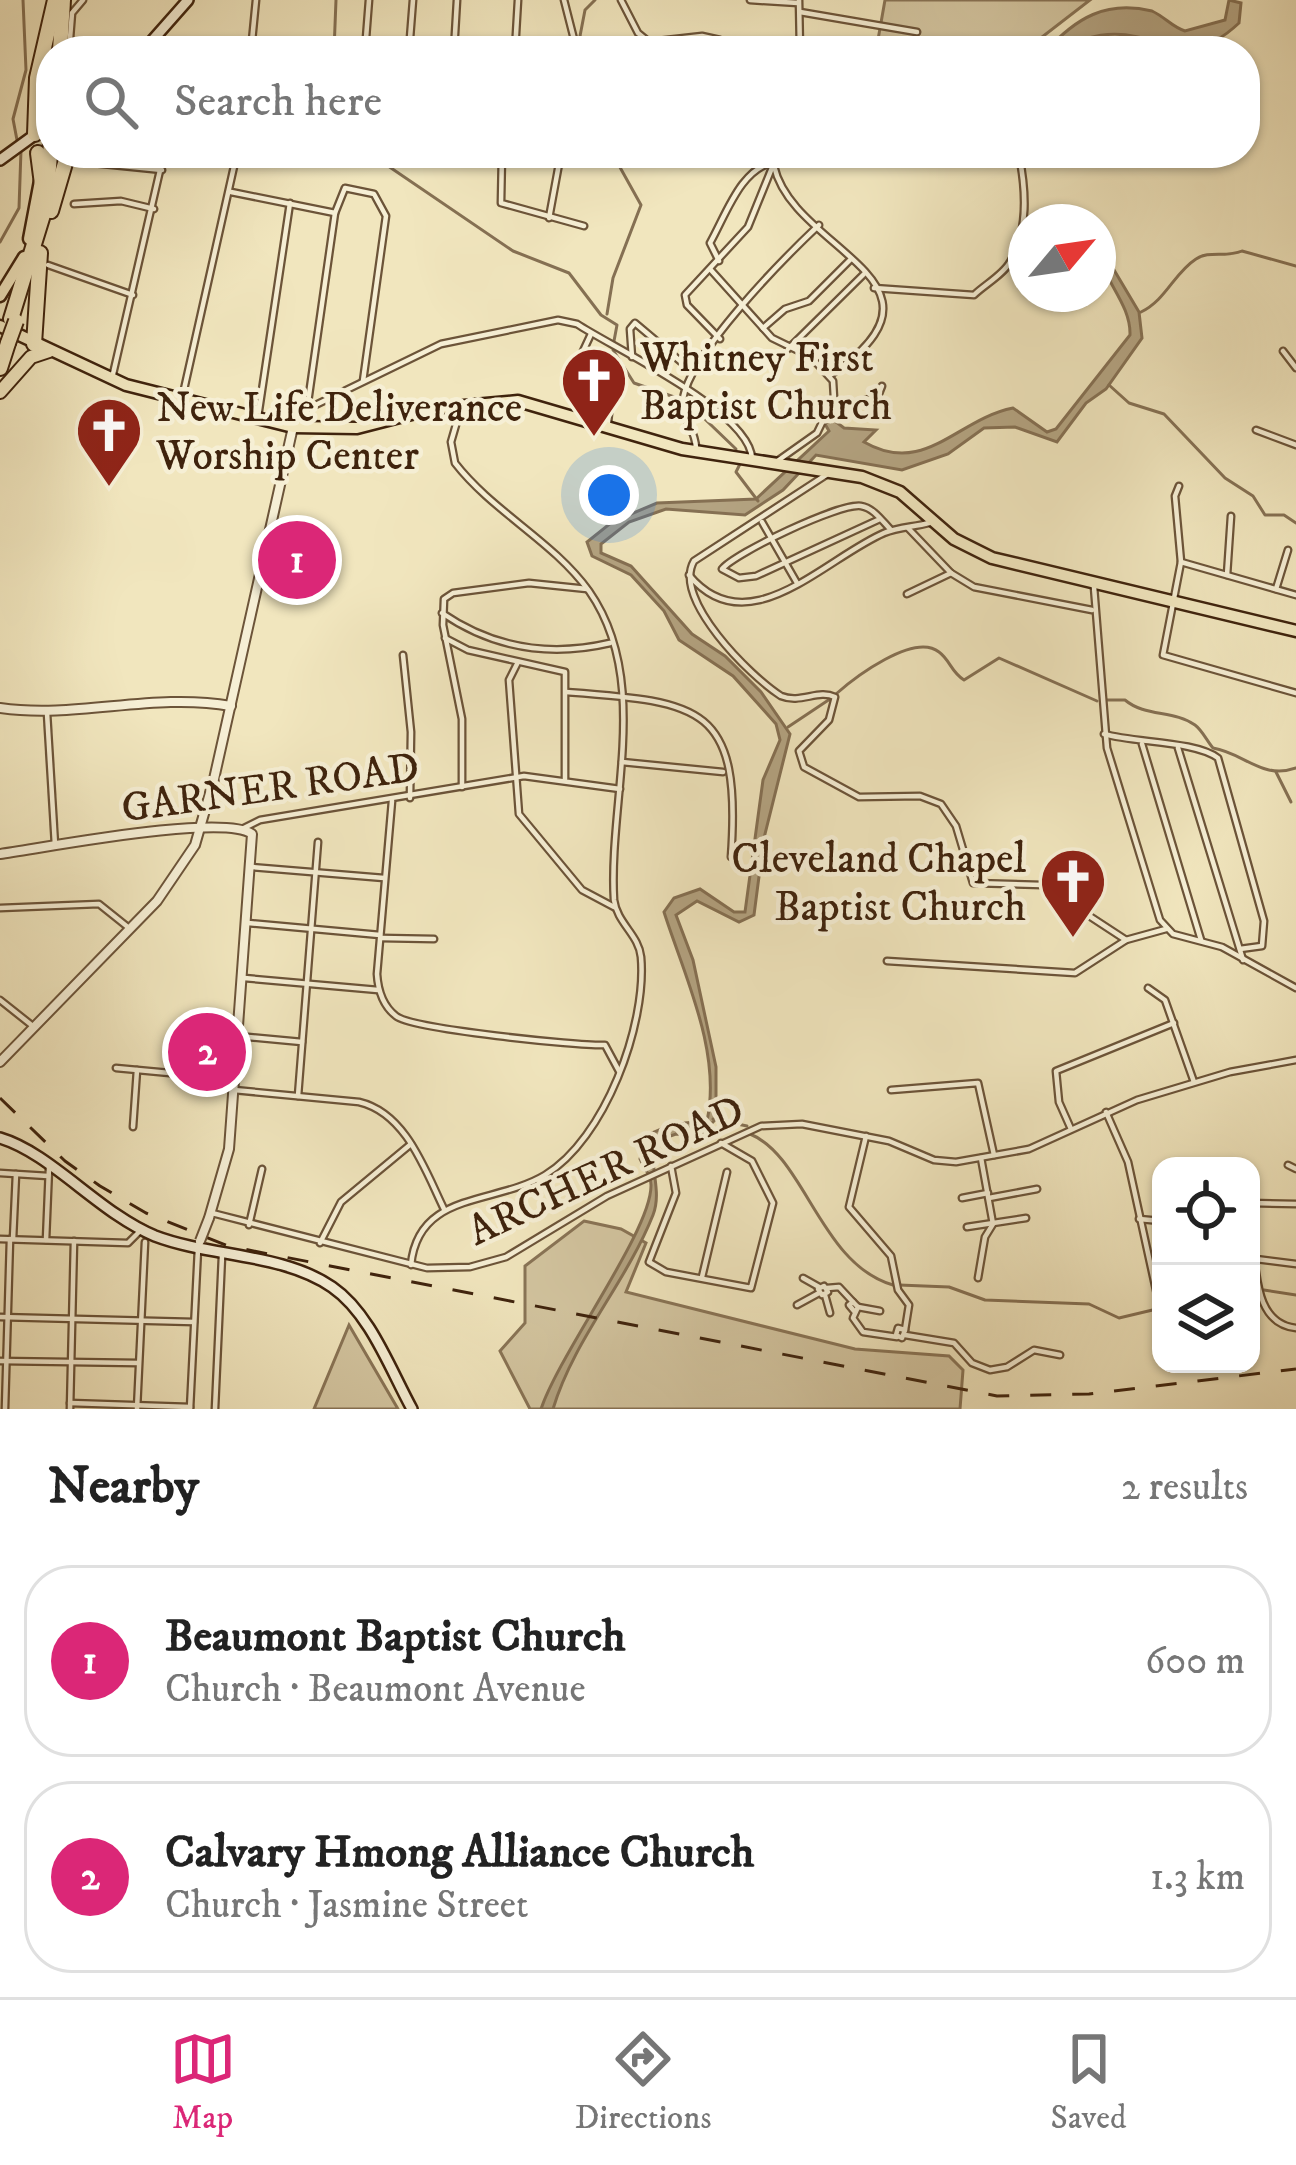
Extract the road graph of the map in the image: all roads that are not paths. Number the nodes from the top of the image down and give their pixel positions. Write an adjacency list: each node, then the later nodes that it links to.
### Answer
1 (83, 0): 12 (street)
2 (188, 0): 17 (main road)
3 (256, 0): 18 (street)
4 (369, 0): 19 (street)
5 (412, 0): 20 (street)
6 (457, 0): 21 (street)
7 (518, 0): 22 (street)
8 (564, 0): 23 (street)
9 (621, 0): 24 (street)
10 (750, 0): 11 (street)
11 (800, 2): 13 (street)
12 (62, 3): 15 (highway); 16 (highway)
13 (800, 12): 14 (street); 25 (street)
14 (917, 32)
15 (51, 36)
16 (61, 36)
17 (159, 36)
18 (252, 36)
19 (366, 36)
20 (411, 36)
21 (455, 36)
22 (516, 36)
23 (574, 36)
24 (643, 36)
25 (800, 36)
26 (40, 168): 55 (main road)
27 (43, 168): 45 (highway)
28 (54, 168): 45 (highway)
29 (63, 168): 45 (highway)
30 (142, 168): 38 (street)
31 (235, 168): 39 (street)
32 (501, 168): 44 (street)
33 (558, 168): 44 (street)
34 (755, 168): 50 (street)
35 (773, 168): 50 (street)
36 (776, 168): 47 (street)
37 (1022, 168): 53 (street)
38 (162, 170): 42 (street)
39 (231, 192): 40 (street); 75 (street)
40 (290, 203): 43 (street); 79 (street)
41 (74, 204): 42 (street)
42 (154, 209): 54 (street)
43 (335, 213): 71 (street); 78 (street)
44 (549, 218): 46 (street)
45 (44, 225): 48 (highway); 58 (highway)
46 (584, 226)
47 (819, 226): 49 (street); 56 (street)
48 (44, 259): 54 (street); 58 (highway); 62 (highway)
49 (851, 259): 52 (street); 57 (street)
50 (719, 261): 51 (street)
51 (710, 269): 56 (street); 60 (street)
52 (864, 274): 53 (street); 61 (street)
53 (874, 288): 69 (street)
54 (133, 295): 70 (street)
55 (0, 296)
56 (741, 305): 57 (street); 60 (street)
57 (762, 329): 61 (street)
58 (6, 334): 62 (main road); 66 (highway)
59 (590, 334): 65 (street); 71 (street); 81 (street)
60 (720, 339): 68 (street)
61 (788, 349): 69 (street)
62 (32, 350): 64 (highway); 74 (highway)
63 (1283, 351): 67 (street)
64 (49, 352): 70 (main road)
65 (632, 357): 68 (street); 73 (street)
66 (0, 368)
67 (1296, 368)
68 (692, 371): 73 (street)
69 (829, 376): 76 (street)
70 (111, 380): 75 (main road)
71 (363, 381): 78 (street)
72 (882, 386): 76 (street)
73 (685, 388): 84 (street); 85 (street)
74 (0, 392)
75 (182, 400): 79 (main road)
76 (832, 400): 86 (street)
77 (461, 405): 80 (main road); 81 (main road); 105 (street)
78 (307, 409): 80 (street)
79 (258, 417): 80 (main road)
80 (293, 427): 119 (street)
81 (606, 428): 84 (main road)
82 (1256, 430): 83 (street)
83 (1296, 445)
84 (696, 452): 85 (main road)
85 (752, 459): 86 (main road)
86 (780, 463): 87 (main road)
87 (827, 472): 91 (main road); 92 (street)
88 (1179, 486): 98 (street)
89 (1231, 516): 101 (street)
90 (880, 519): 94 (street); 95 (street); 97 (street)
91 (934, 521): 93 (street); 102 (main road)
92 (761, 522): 95 (street); 100 (street)
93 (908, 528): 94 (street); 99 (street)
94 (891, 530): 103 (street)
95 (773, 542): 97 (street); 97 (street)
96 (1288, 550): 104 (street)
97 (785, 562): 103 (street)
98 (1181, 562): 101 (street); 108 (street)
99 (951, 573): 106 (street); 109 (street)
100 (688, 574): 103 (street); 150 (street)
101 (1227, 575): 104 (street)
102 (1094, 582): 108 (main road); 109 (street)
103 (797, 583)
104 (1276, 589): 107 (street)
105 (587, 590): 110 (street); 113 (street)
106 (907, 594)
107 (1296, 595)
108 (1174, 598): 111 (main road); 117 (street)
109 (1094, 610): 122 (street)
110 (442, 613): 112 (street); 113 (street)
111 (1296, 632)
112 (446, 638): 115 (street); 129 (street)
113 (610, 643): 118 (street)
114 (403, 655): 131 (street)
115 (518, 662): 116 (street); 127 (street)
116 (566, 692): 118 (street); 128 (street)
117 (1296, 693)
118 (621, 696): 125 (street); 126 (street)
119 (231, 706): 121 (street); 133 (street)
120 (0, 709): 121 (street)
121 (47, 713): 136 (street)
122 (1104, 734): 123 (street); 147 (street)
123 (1142, 744): 124 (street); 151 (street)
124 (1177, 746): 152 (street); 152 (street)
125 (622, 762): 126 (street); 130 (street)
126 (726, 773): 138 (street)
127 (514, 777): 128 (street, GARNER ROAD); 129 (street, GARNER ROAD); 142 (street)
128 (565, 780): 130 (street, GARNER ROAD)
129 (462, 787): 131 (street, GARNER ROAD)
130 (620, 789): 142 (street)
131 (410, 798): 132 (street, GARNER ROAD)
132 (392, 801): 134 (street, GARNER ROAD); 141 (street)
133 (202, 827): 134 (street, GARNER ROAD); 136 (street, GARNER ROAD); 146 (street)
134 (244, 828): 139 (street)
135 (318, 842): 140 (street)
136 (55, 847): 137 (street, GARNER ROAD)
137 (0, 854)
138 (731, 857)
139 (253, 867): 140 (street); 144 (street)
140 (317, 872): 141 (street); 145 (street)
141 (386, 878): 148 (street)
142 (614, 907): 169 (street)
143 (0, 908): 146 (street)
144 (248, 923): 145 (street); 155 (street)
145 (312, 928): 148 (street); 156 (street)
146 (131, 929): 162 (street)
147 (1166, 929): 150 (street); 151 (street)
148 (381, 937): 149 (street); 159 (street)
149 (434, 939)
150 (1126, 940): 154 (street)
151 (1202, 942): 153 (street)
152 (1240, 949): 153 (street)
153 (1244, 960): 158 (street)
154 (887, 962)
155 (244, 978): 156 (street); 163 (street)
156 (307, 986): 159 (street); 164 (street)
157 (1148, 988): 161 (street)
158 (1296, 988)
159 (378, 990): 169 (street)
160 (0, 1000): 162 (street)
161 (1174, 1023): 171 (street); 177 (street)
162 (34, 1028): 166 (street)
163 (238, 1036): 164 (street); 170 (street)
164 (302, 1042): 174 (street)
165 (1296, 1060): 171 (street, ARCHER ROAD)
166 (0, 1062)
167 (116, 1068): 168 (street)
168 (136, 1070): 170 (street); 176 (street)
169 (619, 1071): 197 (street)
170 (235, 1079): 172 (street)
171 (1194, 1082): 175 (street, ARCHER ROAD)
172 (234, 1090): 174 (street); 198 (street)
173 (891, 1090): 182 (street)
174 (298, 1096): 181 (street)
175 (1106, 1112): 177 (street, ARCHER ROAD); 200 (street)
176 (133, 1127)
177 (1071, 1130): 182 (street, ARCHER ROAD)
178 (866, 1136): 180 (street, ARCHER ROAD); 183 (street, ARCHER ROAD); 232 (street)
179 (0, 1138): 188 (main road)
180 (721, 1143): 185 (street, ARCHER ROAD); 219 (street)
181 (411, 1144): 197 (street); 211 (street)
182 (994, 1156): 183 (street, ARCHER ROAD)
183 (981, 1158): 193 (street)
184 (1288, 1165): 187 (street)
185 (671, 1166): 216 (street, ARCHER ROAD); 219 (street)
186 (262, 1169): 203 (street)
187 (1296, 1169)
188 (48, 1172): 191 (street); 205 (main road); 208 (street)
189 (728, 1172): 219 (street)
190 (0, 1173): 191 (street)
191 (16, 1174): 207 (street)
192 (1037, 1189): 193 (street)
193 (988, 1196): 194 (street); 202 (street)
194 (962, 1198)
195 (1260, 1203): 196 (street)
196 (1296, 1204)
197 (444, 1209): 216 (street)
198 (210, 1215): 203 (street, ARCHER ROAD); 212 (street, bridge)
199 (1026, 1218): 202 (street)
200 (1139, 1219): 201 (street); 218 (street)
201 (1152, 1220)
202 (993, 1224): 204 (street); 221 (street)
203 (250, 1225): 211 (street, ARCHER ROAD)
204 (967, 1227)
205 (140, 1228): 209 (street); 212 (main road)
206 (0, 1239): 207 (street)
207 (12, 1239): 208 (street); 227 (street)
208 (46, 1240): 209 (street)
209 (74, 1241): 228 (street)
210 (145, 1242): 229 (street)
211 (320, 1244): 216 (street, ARCHER ROAD)
212 (199, 1245): 213 (main road); 230 (street)
213 (222, 1256): 241 (street); 242 (main road)
214 (1260, 1260): 215 (street)
215 (1296, 1264)
216 (411, 1265)
217 (1257, 1265): 231 (street)
218 (1152, 1274)
219 (702, 1278)
220 (803, 1278): 222 (street)
221 (978, 1278)
222 (823, 1291): 223 (street); 224 (street); 226 (street)
223 (797, 1305)
224 (855, 1307): 225 (street); 232 (street)
225 (880, 1311)
226 (830, 1313)
227 (4, 1317): 228 (street); 234 (street)
228 (72, 1319): 229 (street); 235 (street)
229 (142, 1321): 230 (street); 236 (street)
230 (194, 1322): 239 (street)
231 (1296, 1328)
232 (902, 1334): 233 (street)
233 (1060, 1355)
234 (3, 1361): 235 (street); 240 (street)
235 (70, 1361): 236 (street); 237 (street)
236 (140, 1363): 238 (street)
237 (70, 1406): 238 (street)
238 (137, 1407): 239 (street)
239 (190, 1408)
240 (5, 1409)
241 (215, 1409)
242 (412, 1409)

